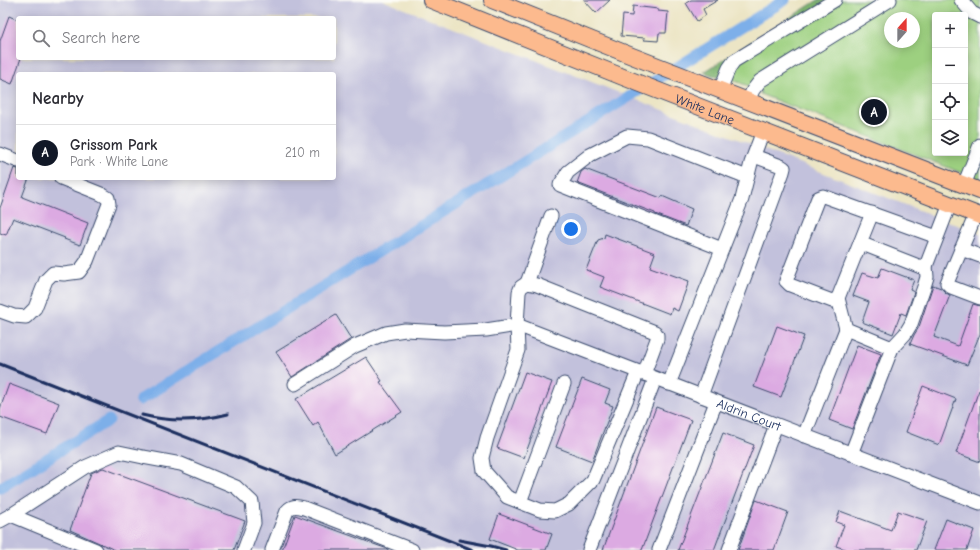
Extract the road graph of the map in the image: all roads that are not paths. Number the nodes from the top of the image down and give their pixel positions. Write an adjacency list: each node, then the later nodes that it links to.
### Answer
1 (431, 0): 11 (main road, White Lane)
2 (435, 0): 7 (main road)
3 (492, 0): 7 (main road, White Lane)
4 (835, 0): 9 (street)
5 (890, 0): 10 (street)
6 (961, 0): 8 (street)
7 (519, 5): 9 (main road, White Lane)
8 (980, 17)
9 (720, 90): 10 (main road, White Lane)
10 (748, 101): 11 (main road); 18 (main road, White Lane)
11 (692, 103): 12 (main road, White Lane)
12 (763, 131): 14 (main road, White Lane); 16 (street)
13 (980, 145): 21 (street)
14 (805, 147): 18 (main road); 23 (main road, White Lane)
15 (0, 154): 17 (street)
16 (754, 156): 19 (street); 44 (street)
17 (16, 160)
18 (906, 163): 21 (main road, White Lane)
19 (748, 177): 29 (street); 29 (street)
20 (66, 180): 36 (street)
21 (964, 185): 22 (main road, White Lane)
22 (980, 191)
23 (950, 204): 25 (main road, White Lane); 27 (street)
24 (872, 213): 27 (street); 28 (street); 34 (street)
25 (978, 215): 30 (street)
26 (551, 216): 33 (street)
27 (937, 237): 32 (street)
28 (860, 243): 32 (street); 34 (street)
29 (722, 249): 43 (street)
30 (961, 249): 31 (street); 35 (street)
31 (980, 256)
32 (926, 266): 39 (street)
33 (528, 283): 37 (street); 40 (street)
34 (838, 298): 38 (street)
35 (980, 298)
36 (0, 311)
37 (517, 325): 40 (street, Aldrin Court); 41 (street); 49 (street)
38 (846, 329): 39 (street); 47 (street)
39 (892, 348): 48 (street)
40 (646, 375): 43 (street, Aldrin Court); 49 (street); 56 (street)
41 (295, 384)
42 (564, 384): 49 (street)
43 (669, 384): 44 (street, Aldrin Court)
44 (701, 396): 45 (street, Aldrin Court)
45 (716, 402): 46 (street, Aldrin Court); 57 (street)
46 (776, 425): 47 (street, Aldrin Court); 58 (street)
47 (804, 436): 48 (street, Aldrin Court)
48 (851, 454): 50 (street, Aldrin Court)
49 (520, 502)
50 (980, 504)
51 (5, 518): 52 (street); 53 (street)
52 (96, 550)
53 (244, 550)
54 (272, 550): 55 (street)
55 (412, 550)
56 (590, 550)
57 (659, 550)
58 (729, 550)

